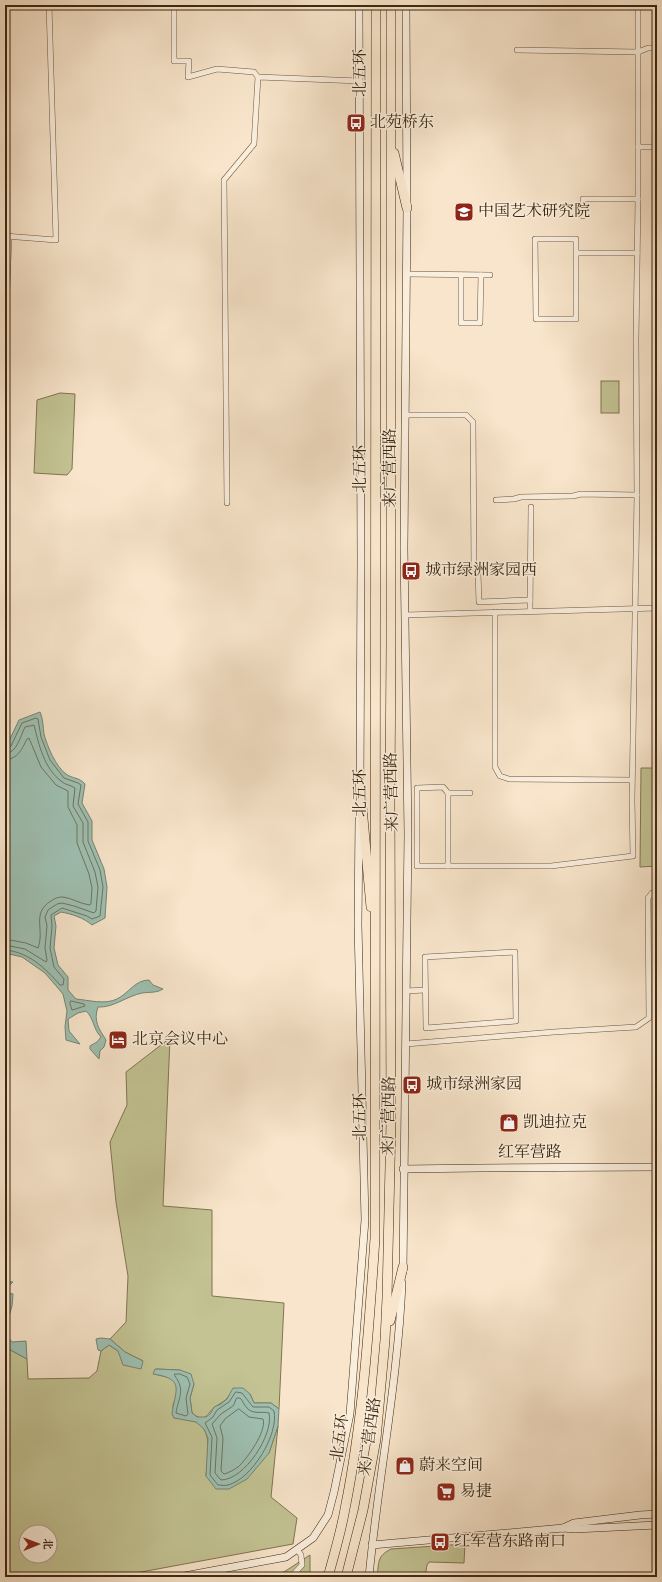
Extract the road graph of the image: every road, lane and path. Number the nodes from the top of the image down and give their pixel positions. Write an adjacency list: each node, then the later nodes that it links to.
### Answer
1 (49, 5): 21 (street)
2 (174, 5): 13 (street)
3 (359, 5): 14 (street)
4 (370, 5): 10 (highway)
5 (376, 5): 10 (highway, 北五环)
6 (391, 5): 15 (highway, 北五环)
7 (406, 5): 19 (street, 来广营西路)
8 (638, 5): 12 (street)
9 (657, 48): 12 (street)
10 (376, 49): 50 (highway, 北五环)
11 (517, 50): 12 (street)
12 (638, 52): 16 (street)
13 (258, 76): 14 (street); 32 (street)
14 (360, 81): 43 (street)
15 (390, 136): 19 (highway); 57 (highway, 北五环)
16 (638, 147): 17 (street); 18 (street)
17 (657, 147)
18 (638, 200): 20 (street); 23 (street)
19 (407, 208): 24 (street, 来广营西路)
20 (583, 216)
21 (7, 237): 28 (street)
22 (576, 253): 22 (street); 23 (street)
23 (637, 253): 30 (street)
24 (406, 274): 25 (street); 29 (street, 来广营西路)
25 (461, 275): 26 (street); 26 (street)
26 (481, 275): 27 (street)
27 (490, 275)
28 (5, 341)
29 (406, 415): 35 (street); 41 (street, 来广营西路)
30 (637, 495): 31 (street); 36 (street)
31 (496, 500)
32 (227, 503)
33 (531, 507): 34 (street)
34 (530, 600): 35 (street); 38 (street)
35 (479, 602): 39 (street)
36 (636, 608): 37 (street); 38 (street); 42 (street)
37 (657, 608)
38 (530, 611): 40 (street)
39 (478, 612): 40 (street); 41 (street)
40 (495, 612): 42 (street)
41 (405, 615): 46 (street, 来广营西路)
42 (632, 780): 48 (street)
43 (360, 785): 50 (highway); 62 (street)
44 (448, 793): 45 (street); 47 (street); 48 (street)
45 (470, 793)
46 (408, 822): 47 (street); 52 (street, 来广营西路)
47 (417, 822): 48 (street)
48 (448, 866)
49 (657, 893): 53 (street)
50 (376, 952): 66 (highway, 北五环)
51 (425, 990): 51 (street); 52 (street)
52 (406, 991): 53 (street, 来广营西路)
53 (406, 1044): 55 (street, 来广营西路)
54 (657, 1167): 55 (street, 红军营路)
55 (403, 1169): 56 (street, 来广营西路)
56 (403, 1267): 57 (highway); 61 (street, 来广营西路)
57 (385, 1340): 67 (highway, 北五环)
58 (657, 1514): 60 (street)
59 (657, 1525): 60 (street)
60 (563, 1528): 61 (street)
61 (372, 1545): 68 (street, 来广营西路)
62 (298, 1549): 63 (street); 65 (street)
63 (190, 1576): 64 (street)
64 (179, 1577)
65 (291, 1577)
66 (328, 1577)
67 (346, 1577)
68 (369, 1577)

